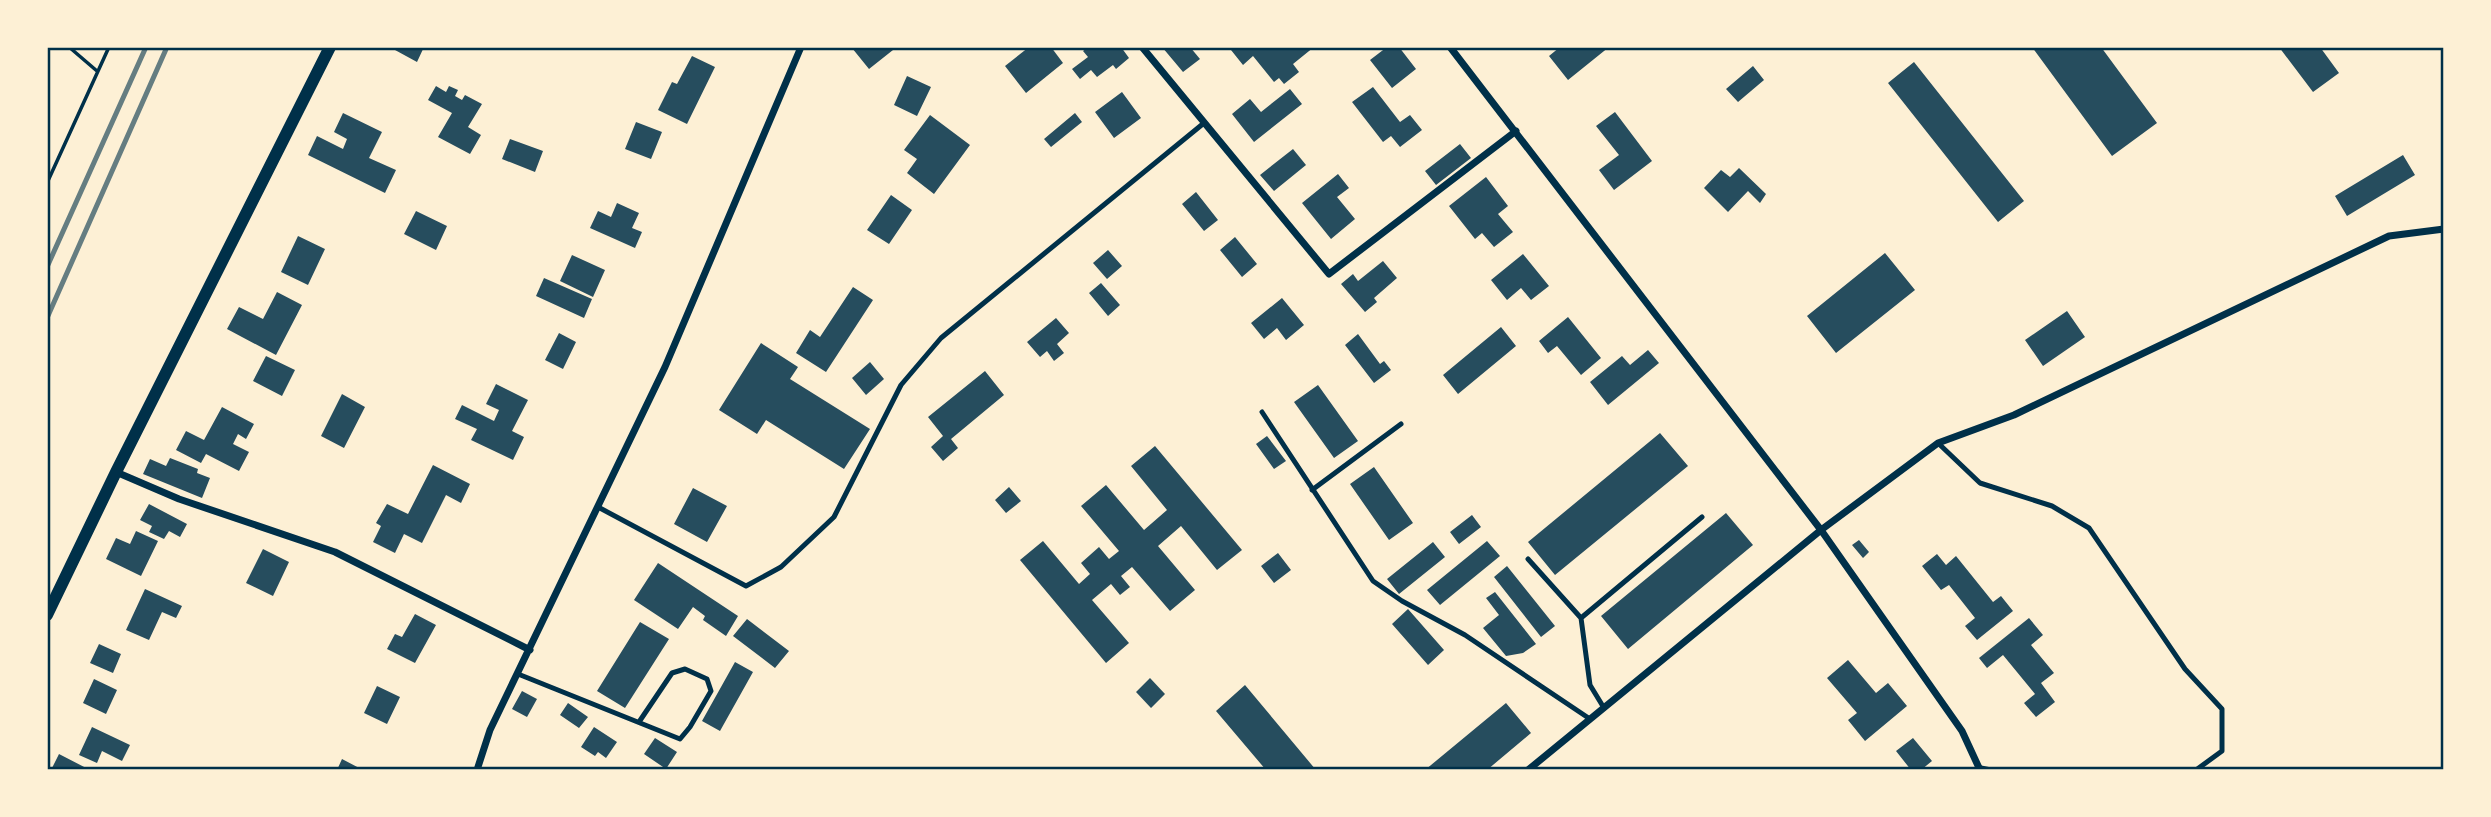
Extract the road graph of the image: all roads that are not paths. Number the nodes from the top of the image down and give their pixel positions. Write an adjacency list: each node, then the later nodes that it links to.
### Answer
1 (330, 47): 11 (street)
2 (801, 47): 13 (street)
3 (1142, 47): 5 (street)
4 (1450, 47): 6 (street)
5 (1205, 123): 6 (street); 13 (lane)
6 (1516, 131): 15 (street)
7 (2444, 229): 10 (street)
8 (1262, 412): 12 (lane)
9 (1401, 424): 12 (lane)
10 (1938, 443): 15 (street); 28 (lane)
11 (117, 472): 17 (street); 19 (street)
12 (1312, 490): 22 (lane)
13 (598, 507): 19 (street)
14 (1702, 517): 18 (lane)
15 (1821, 530): 21 (street); 24 (street)
16 (1528, 559): 18 (lane)
17 (47, 615)
18 (1581, 618): 21 (lane)
19 (530, 650): 20 (street)
20 (518, 674): 23 (lane); 25 (street)
21 (1604, 708): 22 (street)
22 (1590, 719): 26 (street)
23 (639, 722): 23 (lane)
24 (1981, 769): 27 (lane)
25 (477, 770)
26 (1528, 770)
27 (1991, 770)
28 (2196, 770)

